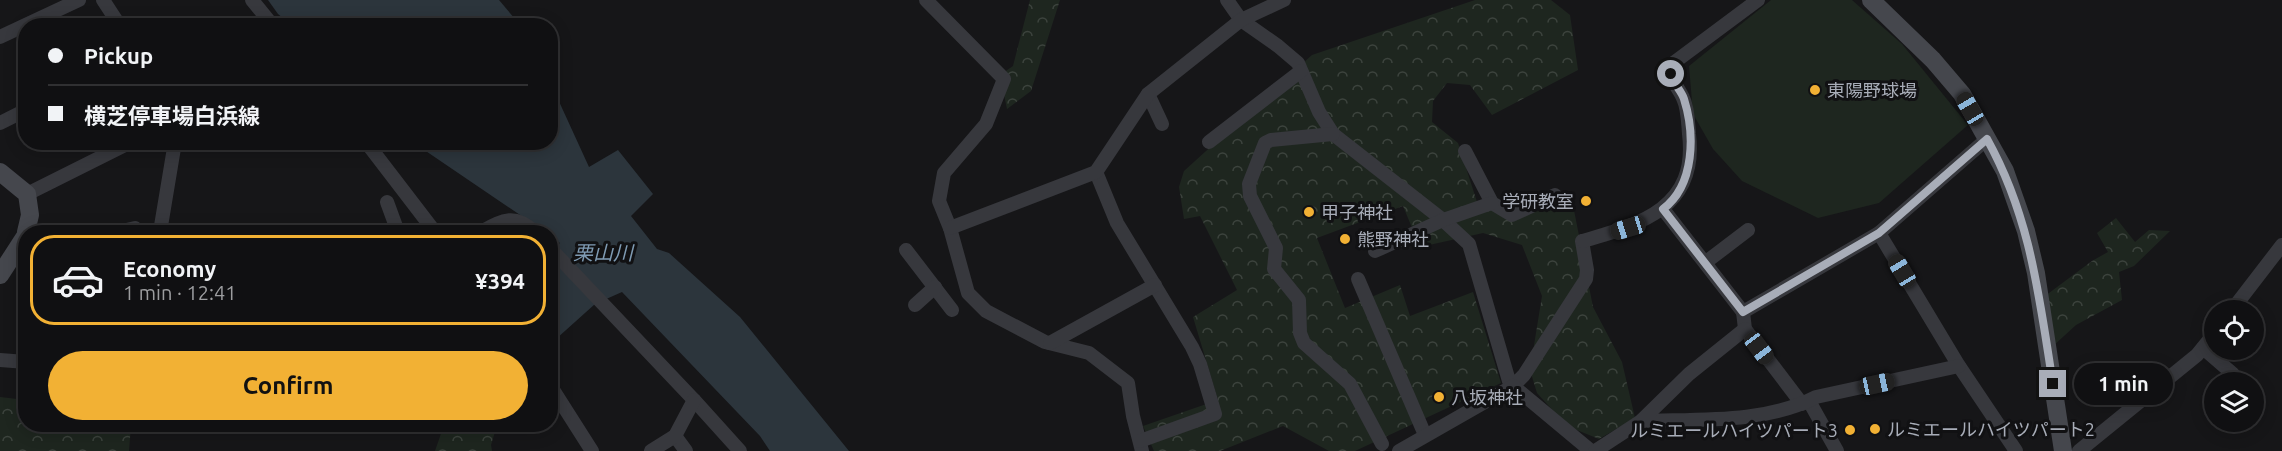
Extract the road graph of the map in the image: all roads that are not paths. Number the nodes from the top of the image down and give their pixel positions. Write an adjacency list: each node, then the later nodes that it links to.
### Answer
1 (79, 0): 9 (street)
2 (103, 0): 10 (street)
3 (252, 0): 11 (street)
4 (926, 0): 41 (street)
5 (1227, 0): 12 (street)
6 (1284, 0): 12 (street)
7 (1758, 0): 33 (street)
8 (1878, 2): 21 (main road)
9 (41, 18)
10 (115, 18)
11 (267, 18)
12 (1241, 20): 15 (street); 16 (street)
13 (18, 29): 14 (street)
14 (0, 37)
15 (1301, 71): 20 (street); 22 (street)
16 (1148, 94): 19 (street); 27 (street)
17 (18, 114): 18 (street)
18 (0, 123)
19 (1162, 124)
20 (1333, 134): 34 (street); 72 (street)
21 (1987, 139): 43 (street); 82 (main road)
22 (1209, 142)
23 (115, 150): 29 (street)
24 (178, 150): 36 (street)
25 (372, 150): 38 (street)
26 (1465, 151): 32 (street)
27 (1096, 171): 41 (street); 52 (street)
28 (0, 172): 29 (main road)
29 (27, 194): 35 (main road)
30 (1555, 195): 32 (street)
31 (387, 202): 37 (street)
32 (1492, 203): 34 (street)
33 (1663, 209): 49 (street); 65 (street)
34 (1443, 220): 46 (street); 65 (street)
35 (28, 225)
36 (162, 225)
37 (395, 225)
38 (430, 225)
39 (493, 225): 40 (street)
40 (524, 225)
41 (950, 228): 59 (street)
42 (1748, 230): 49 (street)
43 (1879, 233): 57 (street); 63 (street)
44 (2282, 245): 54 (street)
45 (906, 249): 53 (street)
46 (1375, 251)
47 (558, 256): 67 (street)
48 (18, 257): 50 (main road)
49 (1706, 262): 57 (street)
50 (0, 275)
51 (1358, 279): 70 (street)
52 (1155, 285): 59 (street); 73 (street)
53 (935, 287): 55 (street); 56 (street)
54 (2240, 300)
55 (915, 304)
56 (952, 310)
57 (1743, 312): 58 (street)
58 (1745, 329): 68 (street); 69 (street)
59 (1050, 343): 73 (street)
60 (2203, 348): 64 (street); 83 (street)
61 (0, 360): 62 (street)
62 (18, 362)
63 (1959, 366): 68 (street); 81 (street)
64 (2231, 372)
65 (1513, 386): 70 (street); 79 (street)
66 (558, 398): 74 (street)
67 (694, 400): 71 (street); 77 (street)
68 (1806, 402): 69 (street); 80 (street)
69 (1641, 421): 79 (street)
70 (1425, 435): 78 (street)
71 (675, 436): 75 (street); 76 (street)
72 (1382, 444)
73 (1141, 446)
74 (592, 451)
75 (651, 451)
76 (686, 451)
77 (740, 451)
78 (1399, 451)
79 (1593, 451)
80 (1837, 451)
81 (2016, 451)
82 (2063, 451)
83 (2079, 451)

